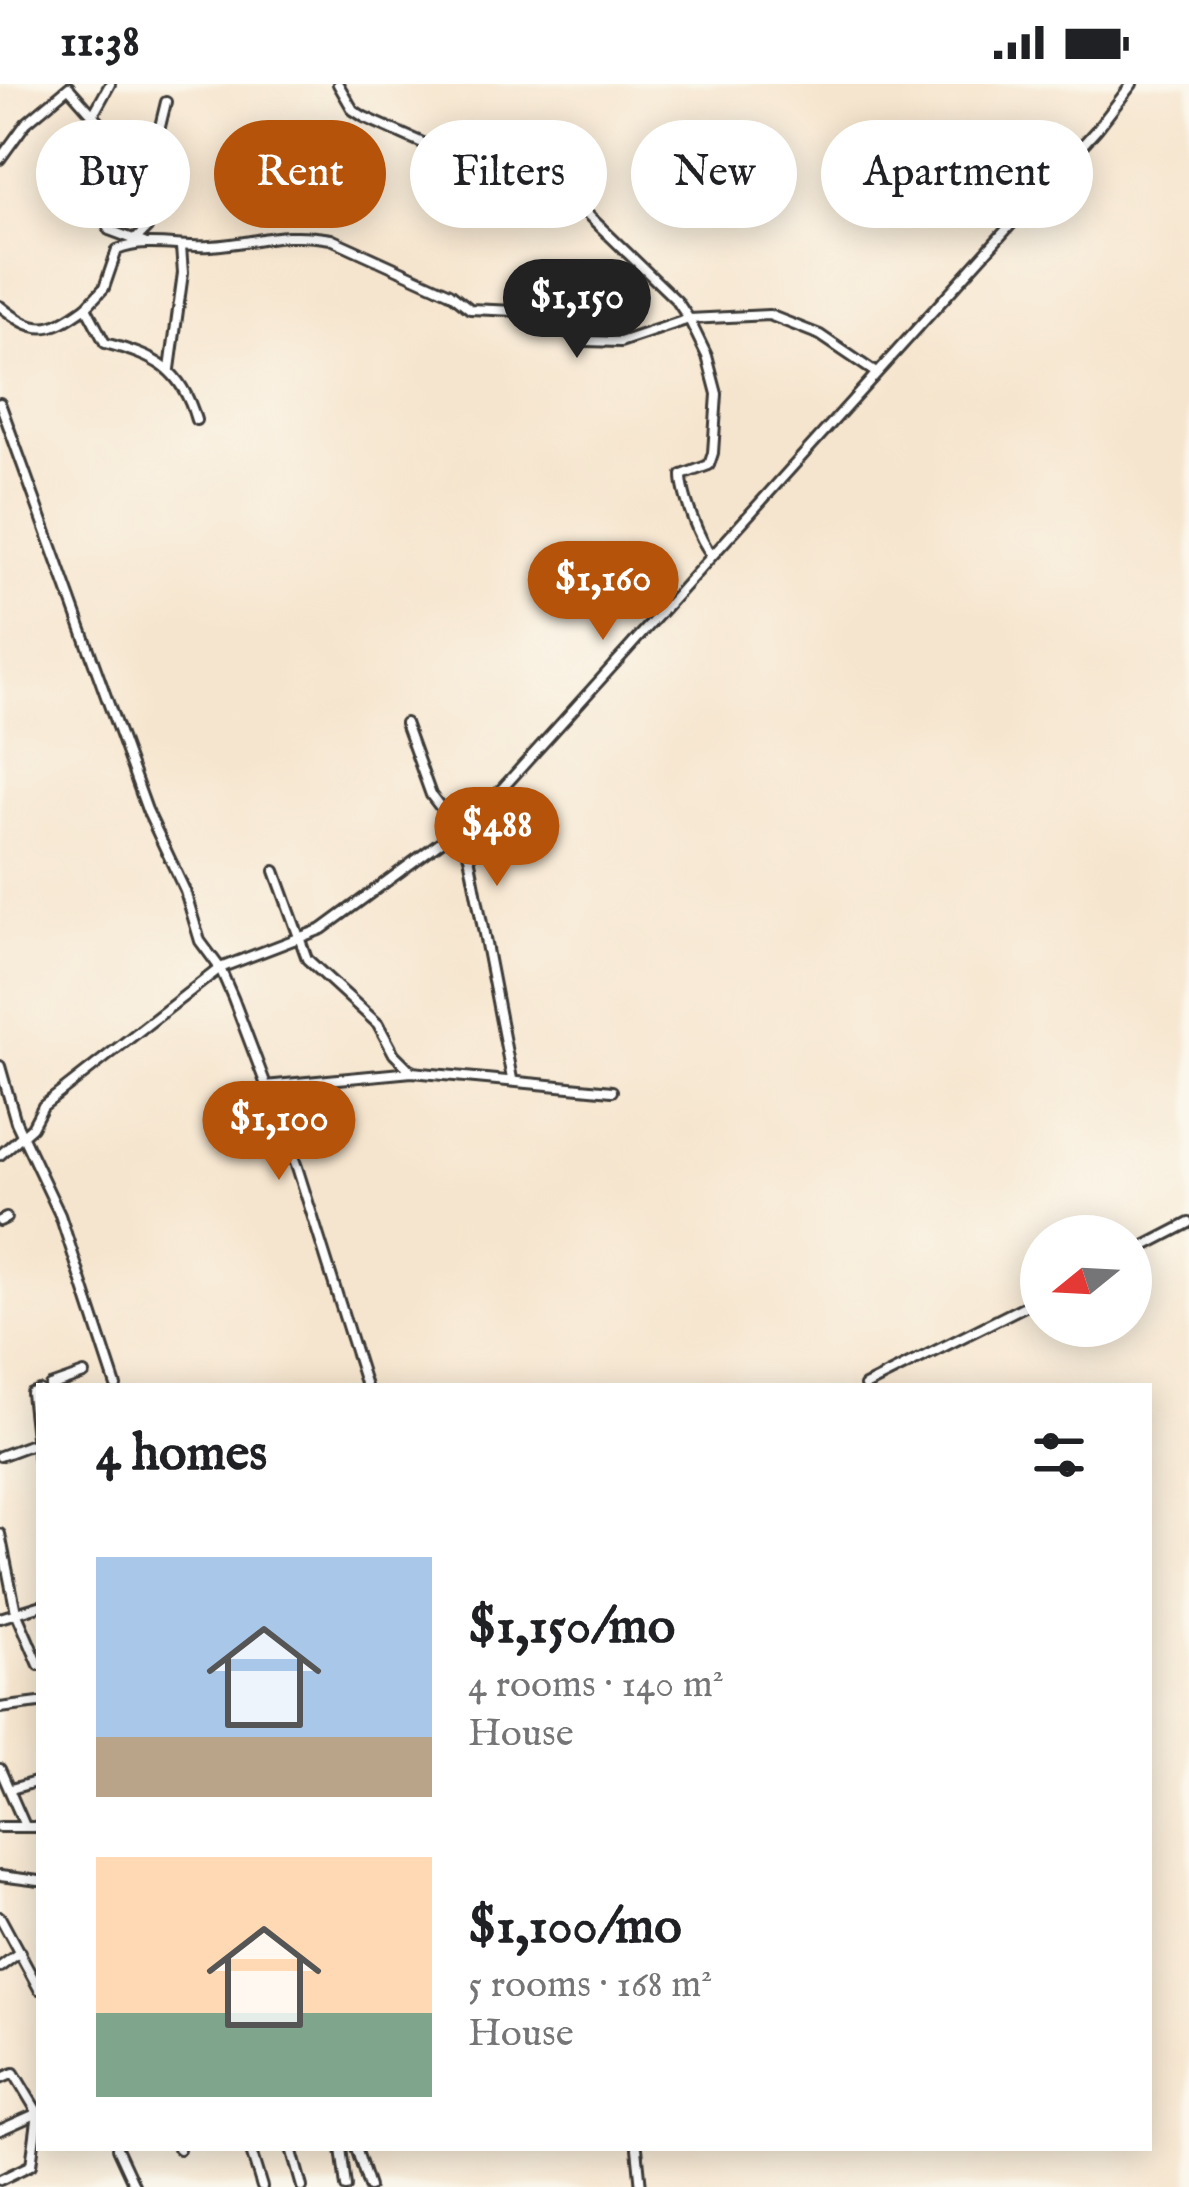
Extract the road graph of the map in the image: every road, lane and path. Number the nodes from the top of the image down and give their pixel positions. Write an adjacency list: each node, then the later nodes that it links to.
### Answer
1 (110, 84): 6 (street)
2 (338, 84): 12 (street)
3 (1132, 84): 14 (street)
4 (70, 86): 6 (street); 7 (street)
5 (166, 103): 8 (street)
6 (92, 115): 8 (street)
7 (0, 159)
8 (141, 242): 9 (street); 11 (street)
9 (181, 247): 12 (street); 13 (street)
10 (0, 306): 11 (street)
11 (86, 307): 13 (street)
12 (689, 319): 14 (street); 17 (street)
13 (170, 369): 16 (street)
14 (876, 374): 17 (street)
15 (0, 403): 22 (street)
16 (196, 420)
17 (712, 555): 19 (street)
18 (405, 723): 19 (street)
19 (458, 829): 21 (street); 25 (street)
20 (274, 871): 21 (street)
21 (298, 937): 22 (street); 24 (street)
22 (220, 968): 26 (street); 28 (street)
23 (0, 1066): 28 (street)
24 (412, 1072): 25 (street); 26 (street)
25 (512, 1079): 27 (street)
26 (265, 1086): 36 (street)
27 (611, 1091)
28 (22, 1133): 29 (street); 35 (street)
29 (0, 1155)
30 (1189, 1223): 31 (street)
31 (1152, 1242)
32 (1020, 1308): 37 (street)
33 (84, 1374): 34 (street)
34 (58, 1383)
35 (115, 1383)
36 (365, 1383)
37 (871, 1383)
38 (36, 1391): 39 (street)
39 (36, 1442): 40 (street)
40 (0, 1456)
41 (0, 1534): 42 (street)
42 (3, 1564): 44 (street)
43 (36, 1607): 44 (street)
44 (16, 1612): 45 (street); 46 (street)
45 (0, 1618)
46 (36, 1658)
47 (36, 1702): 48 (street)
48 (0, 1708)
49 (0, 1769): 51 (street)
50 (36, 1782): 51 (street)
51 (11, 1789): 53 (street)
52 (0, 1826): 53 (street)
53 (25, 1826): 54 (street)
54 (36, 1827)
55 (0, 1876): 56 (street)
56 (36, 1880)
57 (0, 1917): 58 (street)
58 (20, 1952): 59 (street); 60 (street)
59 (0, 1967)
60 (36, 1983)
61 (0, 2079): 62 (street)
62 (36, 2110)
63 (36, 2114): 65 (street)
64 (36, 2128): 72 (street)
65 (0, 2130)
66 (118, 2151): 74 (street)
67 (251, 2151): 75 (street)
68 (292, 2151): 76 (street)
69 (341, 2151): 77 (street)
70 (357, 2151): 78 (street)
71 (637, 2151): 79 (street)
72 (4, 2177): 73 (street)
73 (17, 2187)
74 (135, 2187)
75 (262, 2187)
76 (302, 2187)
77 (346, 2187)
78 (369, 2187)
79 (640, 2187)

